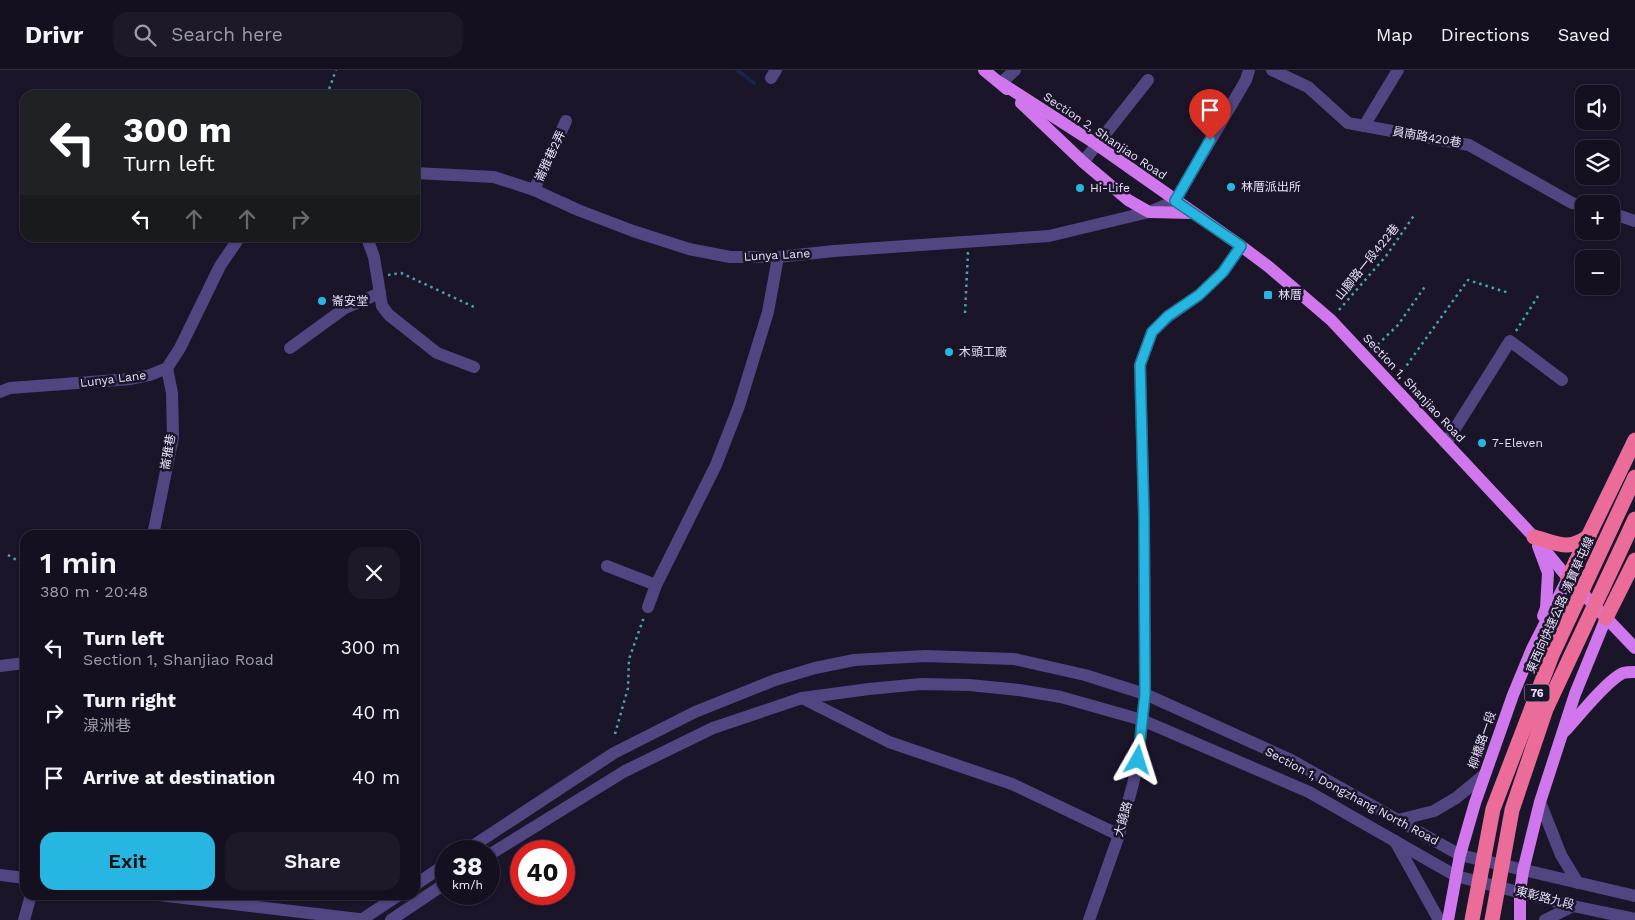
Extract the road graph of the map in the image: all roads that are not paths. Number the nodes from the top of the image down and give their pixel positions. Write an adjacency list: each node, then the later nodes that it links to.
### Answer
1 (984, 70): 7 (main road, Section 2, Shanjiao Road)
2 (1015, 70): 7 (street)
3 (1249, 70): 14 (street)
4 (1272, 70): 9 (street, 員南路420巷)
5 (1398, 70): 9 (street)
6 (1148, 80): 10 (street)
7 (1001, 83): 10 (main road, Section 2, Shanjiao Road); 11 (main road, Section 2, Shanjiao Road)
8 (566, 121): 13 (street, 崙雅巷2弄)
9 (1364, 126): 15 (street, 員南路420巷)
10 (1096, 144): 11 (street); 14 (main road, Section 2, Shanjiao Road)
11 (1083, 162): 16 (main road, Section 2, Shanjiao Road)
12 (420, 174): 13 (street, Lunya Lane)
13 (534, 190): 23 (street, Lunya Lane)
14 (1175, 201): 16 (street, Lunya Lane); 17 (main road, Section 2, Shanjiao Road)
15 (1575, 203)
16 (1149, 212): 17 (main road, Section 2, Shanjiao Road); 23 (street, Lunya Lane)
17 (1192, 213): 22 (main road, Section 1, Shanjiao Road)
18 (1620, 216): 19 (street)
19 (1635, 221)
20 (235, 242): 27 (street)
21 (368, 242): 24 (street)
22 (1241, 246): 31 (main road, Section 1, Shanjiao Road); 48 (street, 大饒路)
23 (778, 257): 40 (street)
24 (380, 293): 25 (street); 26 (street)
25 (290, 348)
26 (474, 367)
27 (167, 368): 29 (street, Lunya Lane); 34 (street, 崙雅巷)
28 (1562, 380): 31 (street)
29 (0, 392)
30 (1635, 440): 35 (highway)
31 (1446, 443): 36 (main road, Section 1, Shanjiao Road)
32 (1635, 477): 81 (highway, 東西向快速公路 漢寶草屯線 / 76, bridge)
33 (1635, 519): 82 (highway, 76, bridge)
34 (154, 530)
35 (1588, 536): 36 (highway); 39 (highway)
36 (1534, 537): 39 (main road, Section 1, Shanjiao Road); 44 (main road)
37 (1635, 560): 42 (highway)
38 (607, 566): 40 (street)
39 (1568, 578): 42 (main road, Section 1, Shanjiao Road); 44 (main road, 柳橋路一段)
40 (656, 585): 41 (street)
41 (648, 606)
42 (1606, 618): 43 (main road, Section 1, Shanjiao Road); 51 (main road)
43 (1635, 648)
44 (1532, 649): 52 (main road, 柳橋路一段)
45 (20, 664): 46 (street)
46 (0, 666)
47 (1635, 672): 51 (main road)
48 (1145, 694): 50 (street, 大饒路); 54 (street, Section 1, Dongzhang North Road); 56 (street, Section 1, Dongzhang North Road)
49 (802, 698): 50 (street, Section 1, Dongzhang North Road); 55 (street); 58 (street, Section 1, Dongzhang North Road)
50 (1142, 720): 55 (street, 大饒路); 57 (street, Section 1, Dongzhang North Road)
51 (1560, 737): 53 (main road)
52 (1484, 775): 54 (street); 59 (main road, 柳橋路一段)
53 (1540, 802): 61 (main road); 66 (street)
54 (1398, 820): 59 (street, Section 1, Dongzhang North Road)
55 (1119, 835): 78 (street, 大饒路)
56 (482, 840)
57 (1394, 841): 63 (street, Section 1, Dongzhang North Road); 79 (street)
58 (500, 848)
59 (1460, 855): 61 (street, 東彰路九段); 63 (main road, 柳橋路一段)
60 (435, 871): 65 (street)
61 (1523, 871): 66 (street, 東彰路九段); 68 (main road)
62 (0, 875): 64 (street)
63 (1456, 876): 68 (street, 東彰路九段); 80 (main road, 柳橋路一段)
64 (20, 877)
65 (420, 881)
66 (1578, 883): 69 (street, 東彰路九段)
67 (435, 890): 77 (street)
68 (1520, 892): 73 (street, 東彰路九段); 83 (main road)
69 (1635, 896)
70 (30, 900): 75 (street)
71 (199, 900): 76 (street)
72 (392, 900): 76 (street)
73 (1573, 906): 74 (street, 東彰路九段); 84 (street)
74 (1635, 919)
75 (24, 920)
76 (364, 920)
77 (391, 920)
78 (1089, 920)
79 (1439, 920)
80 (1448, 920)
81 (1472, 920)
82 (1492, 920)
83 (1520, 920)
84 (1545, 920)

